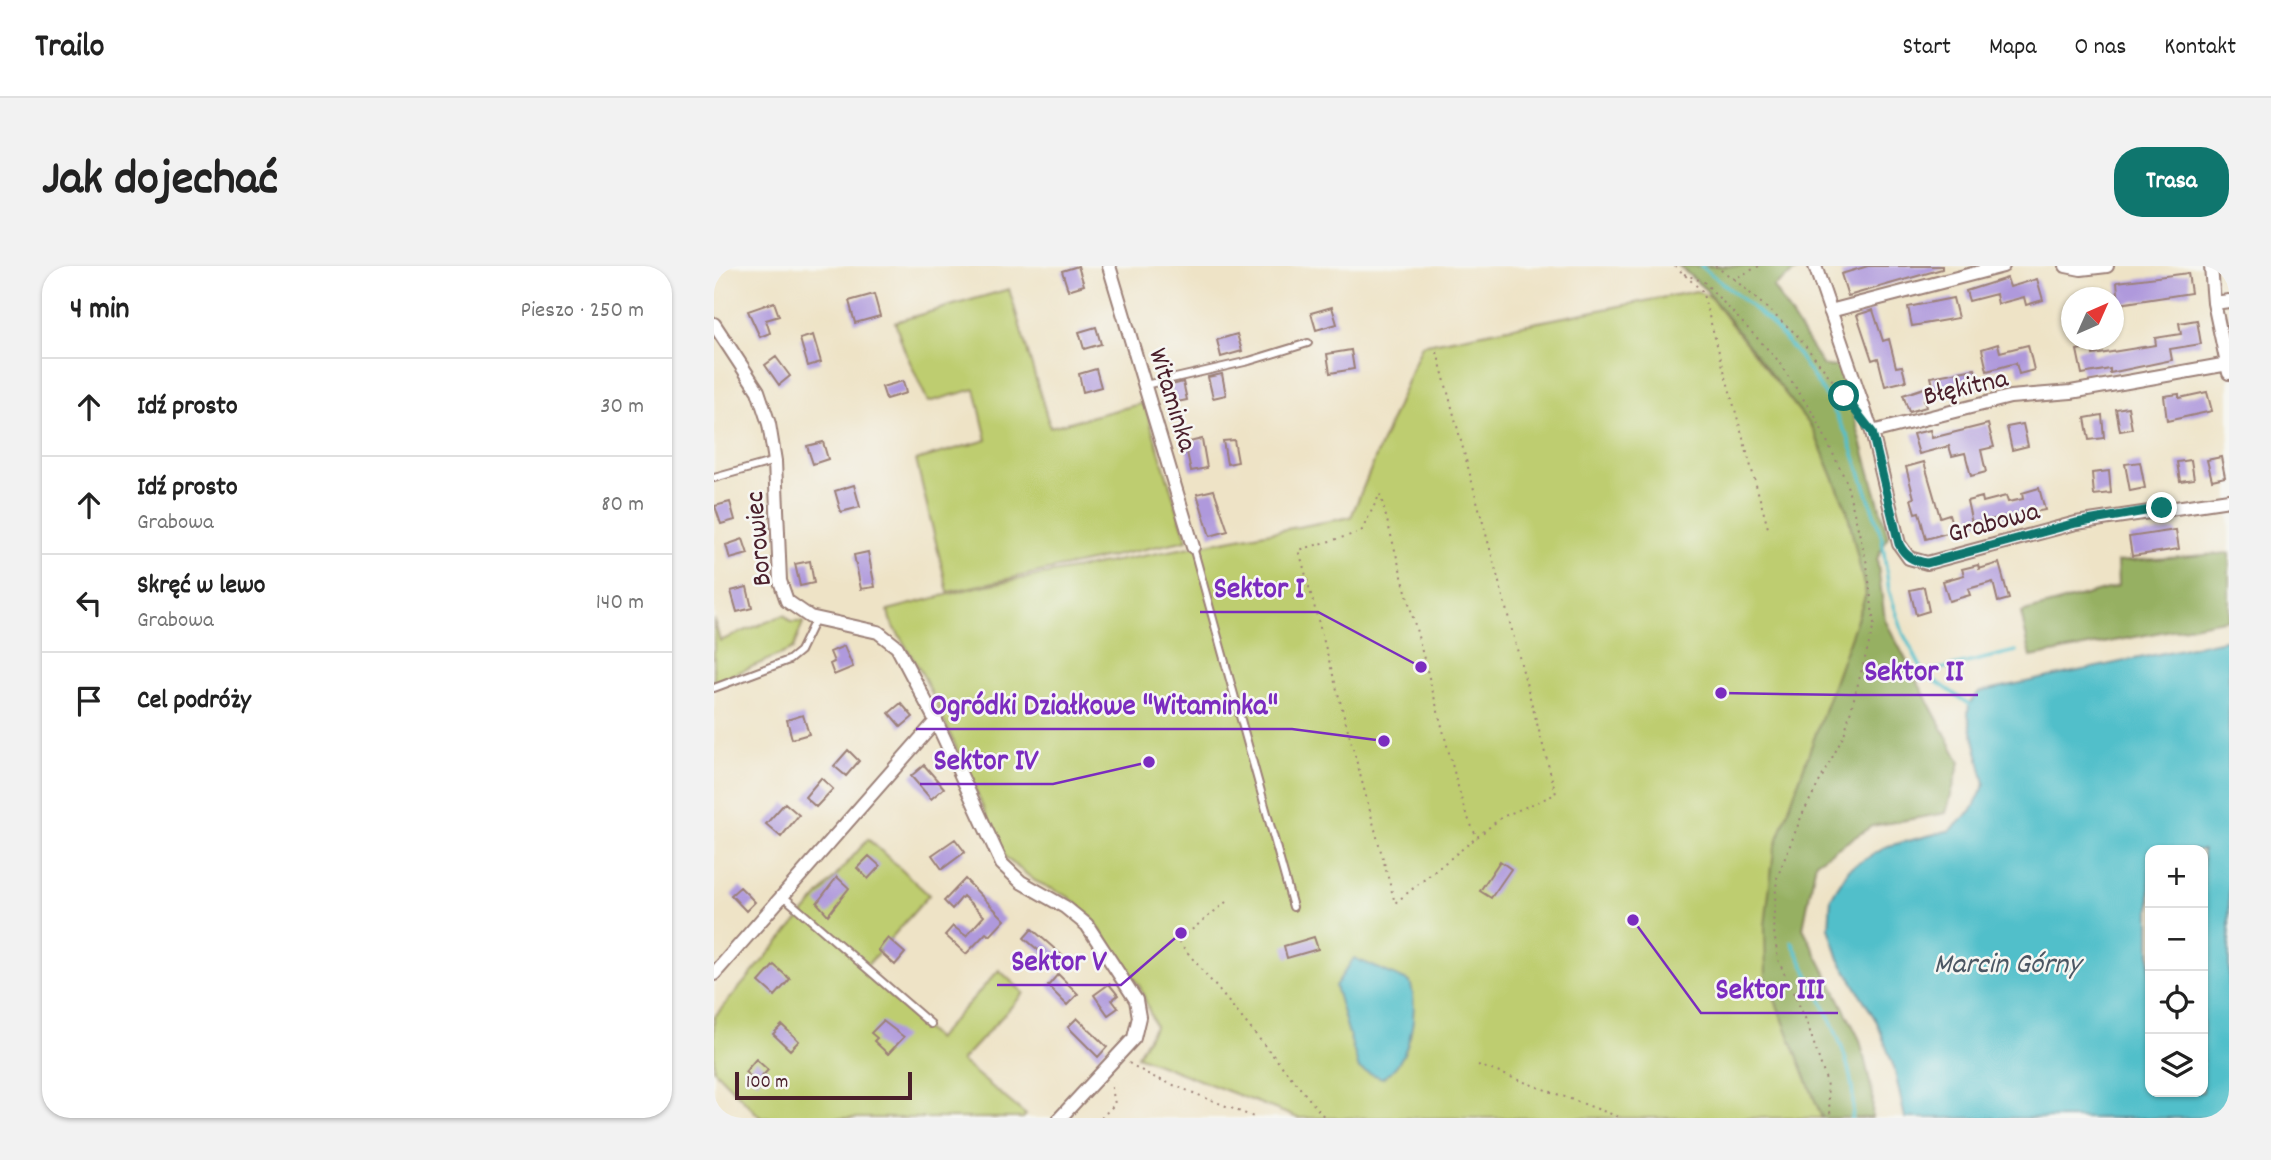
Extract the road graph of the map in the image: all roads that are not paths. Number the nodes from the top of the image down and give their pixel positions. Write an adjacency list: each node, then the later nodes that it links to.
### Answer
1 (1109, 266): 13 (street, Witaminka)
2 (1815, 266): 9 (street, Grabowa)
3 (2003, 266): 9 (street)
4 (2066, 266): 5 (street)
5 (2107, 266)
6 (2211, 266): 8 (street)
7 (2229, 300): 8 (street)
8 (2214, 303): 12 (street)
9 (1830, 311): 14 (street, Grabowa)
10 (714, 324): 15 (street, Borowiec)
11 (1308, 343): 13 (lane)
12 (2228, 368): 14 (street, Błękitna)
13 (1145, 385): 18 (street, Witaminka)
14 (1872, 432): 17 (street, Grabowa)
15 (775, 461): 16 (lane); 19 (street, Borowiec)
16 (714, 478)
17 (2229, 500)
18 (1193, 547): 23 (lane)
19 (816, 618): 20 (lane); 21 (street, Borowiec)
20 (714, 688)
21 (936, 721): 22 (street); 26 (street, Borowiec)
22 (783, 896): 24 (street); 25 (lane)
23 (1293, 907)
24 (714, 974)
25 (931, 1024)
26 (1060, 1118)

